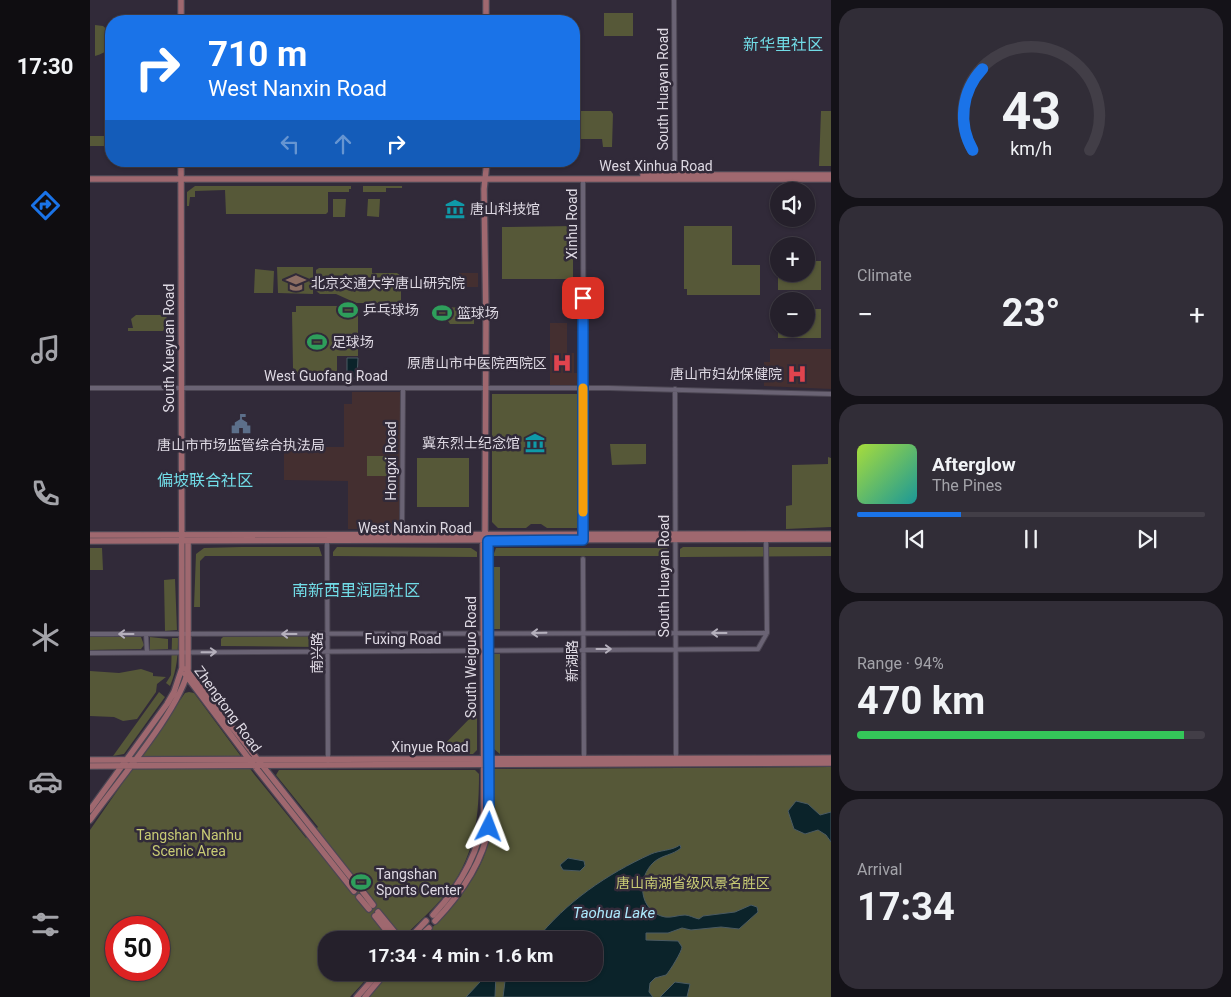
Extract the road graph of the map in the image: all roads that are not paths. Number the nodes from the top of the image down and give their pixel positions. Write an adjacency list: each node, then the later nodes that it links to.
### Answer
1 (181, 0): 4 (main road)
2 (486, 0): 5 (main road)
3 (674, 0): 12 (street, South Huayan Road)
4 (181, 15)
5 (486, 15)
6 (181, 167): 10 (main road, South Xueyuan Road)
7 (487, 167): 11 (main road, South Weiguo Road)
8 (831, 173): 12 (main road, West Xinhua Road)
9 (90, 177): 10 (main road, West Xinhua Road)
10 (181, 177): 11 (main road, West Xinhua Road); 16 (main road, South Xueyuan Road)
11 (486, 177): 12 (main road, West Xinhua Road); 13 (main road, West Xinhua Road); 18 (main road, South Weiguo Road)
12 (675, 177): 13 (main road, West Xinhua Road); 14 (main road, West Xinhua Road)
13 (583, 179): 19 (street, Xinhu Road)
14 (831, 181)
15 (90, 388): 16 (street, West Guofang Road)
16 (182, 388): 17 (street, West Guofang Road); 28 (main road, South Xueyuan Road)
17 (403, 388): 18 (street, West Guofang Road); 23 (street, Hongxi Road)
18 (486, 388): 19 (street, West Guofang Road); 29 (main road, South Weiguo Road)
19 (583, 388): 20 (street, West Guofang Road); 25 (street, Xinhu Road)
20 (675, 389): 21 (street, West Guofang Road); 27 (street, South Huayan Road)
21 (831, 394)
22 (831, 532): 26 (main road)
23 (402, 534): 28 (main road, West Nanxin Road); 29 (main road, West Nanxin Road)
24 (90, 535): 28 (main road, West Nanxin Road)
25 (583, 537): 27 (main road, West Nanxin Road); 29 (main road, West Nanxin Road)
26 (812, 537): 27 (main road, West Nanxin Road); 30 (main road, West Nanxin Road); 33 (main road)
27 (675, 538): 30 (main road, West Nanxin Road); 36 (street, South Huayan Road)
28 (184, 539): 31 (main road, West Nanxin Road); 32 (main road, West Nanxin Road); 40 (main road, South Xueyuan Road)
29 (485, 539): 32 (main road, West Nanxin Road); 42 (main road, South Weiguo Road)
30 (766, 540): 37 (street)
31 (90, 541)
32 (327, 541): 41 (street, 南兴路)
33 (831, 541)
34 (583, 559): 35 (street, 新湖路)
35 (584, 633): 36 (street, Fuxing Road); 42 (street, Fuxing Road, one-way to 42); 46 (street, 新湖路)
36 (675, 633): 37 (street, Fuxing Road, one-way to 36); 43 (street, South Huayan Road)
37 (767, 633): 43 (street, Fuxing Road)
38 (90, 634): 39 (street, Fuxing Road, one-way to 38)
39 (146, 634): 40 (street, Fuxing Road); 47 (street)
40 (185, 634): 41 (street, Fuxing Road, one-way to 40); 48 (main road, South Xueyuan Road)
41 (328, 634): 42 (street, Fuxing Road); 44 (street, 南兴路)
42 (486, 634): 45 (main road, South Weiguo Road)
43 (675, 649): 46 (street, Fuxing Road, one-way to 43); 55 (street, South Huayan Road)
44 (328, 650): 45 (street, Fuxing Road); 48 (street, Fuxing Road, one-way to 44); 58 (street, 南兴路)
45 (486, 650): 46 (street, Fuxing Road); 59 (main road, South Weiguo Road)
46 (584, 650): 60 (street, 新湖路)
47 (146, 652): 48 (street, Fuxing Road); 49 (street, Fuxing Road)
48 (185, 652): 50 (main road, South Xueyuan Road)
49 (90, 653)
50 (185, 668): 51 (main road, Zhengtong Road); 57 (main road, Zhengtong Road); 61 (main road, South Xueyuan Road)
51 (187, 676): 53 (main road, Zhengtong Road); 61 (main road, South Xueyuan Road)
52 (831, 758): 56 (main road, Xinyue Road)
53 (249, 759): 57 (main road, Xinyue Road); 61 (main road, Xinyue Road)
54 (90, 760): 61 (main road, Xinyue Road)
55 (675, 761): 56 (main road, Xinyue Road); 60 (main road, Xinyue Road)
56 (742, 761): 62 (main road, Xinyue Road)
57 (255, 762): 58 (main road, Xinyue Road); 61 (main road, Xinyue Road); 64 (main road, Zhengtong Road); 67 (main road, Zhengtong Road)
58 (328, 762): 59 (main road, Xinyue Road); 64 (main road, Xinyue Road)
59 (487, 762): 60 (main road, Xinyue Road); 71 (main road, South Weiguo Road)
60 (584, 762)
61 (128, 763): 63 (main road, Xinyue Road); 65 (main road, South Xueyuan Road); 66 (main road, South Xueyuan Road)
62 (831, 763)
63 (90, 766)
64 (262, 766): 67 (main road, Zhengtong Road)
65 (90, 810)
66 (90, 820)
67 (307, 827): 68 (main road, Zhengtong Road)
68 (356, 888)
69 (361, 895): 70 (main road)
70 (371, 907)
71 (434, 918)
72 (388, 931): 73 (main road)
73 (393, 931)
74 (420, 931): 75 (main road)
75 (423, 931)
76 (370, 981): 78 (main road)
77 (378, 981): 79 (main road)
78 (357, 997)
79 (365, 997)

